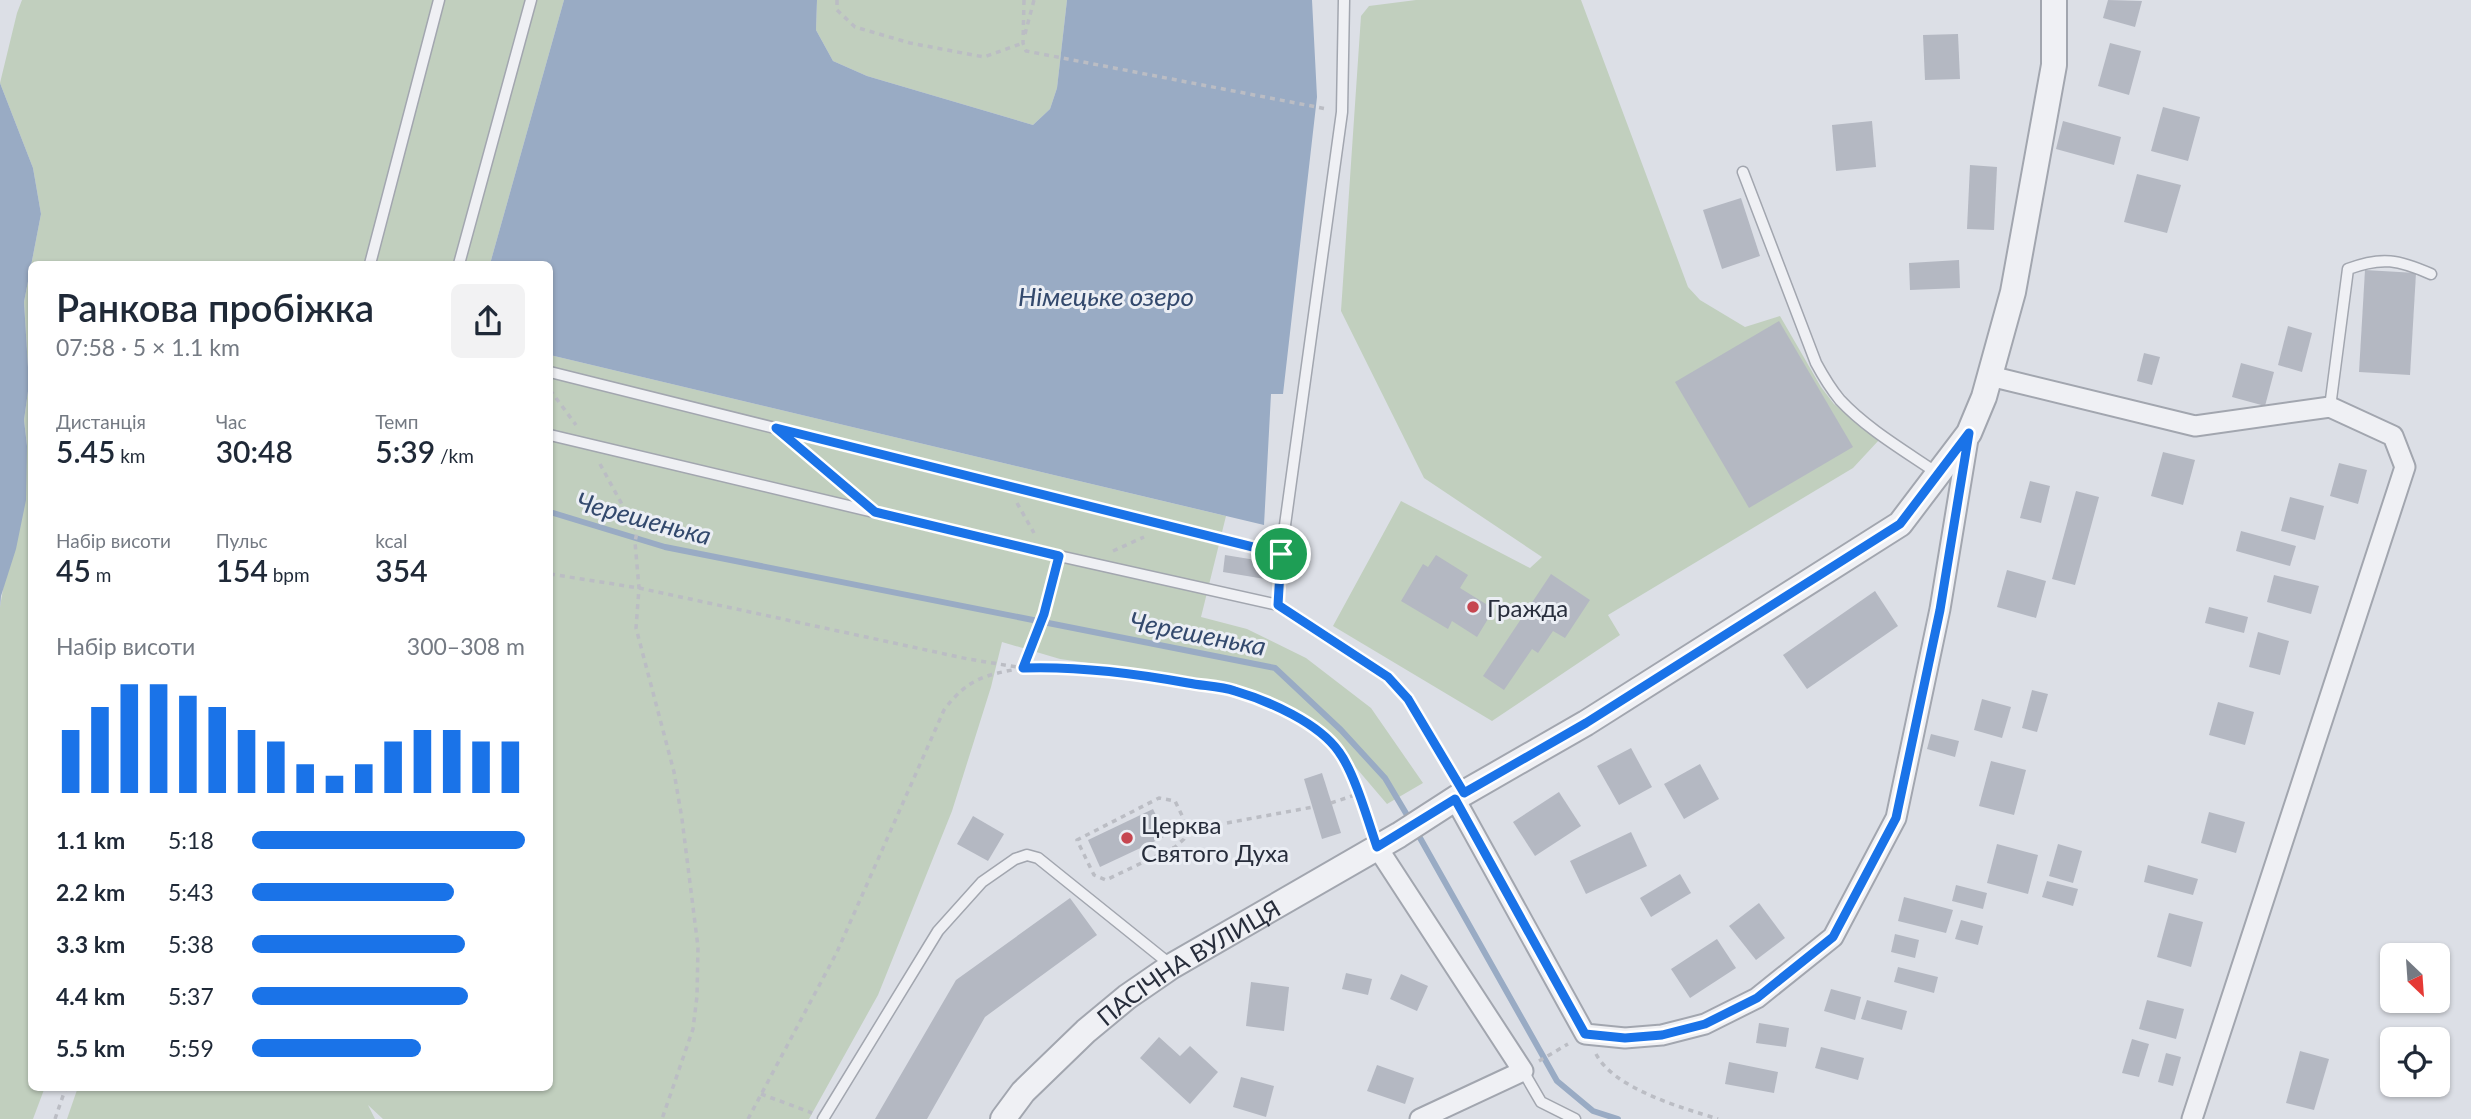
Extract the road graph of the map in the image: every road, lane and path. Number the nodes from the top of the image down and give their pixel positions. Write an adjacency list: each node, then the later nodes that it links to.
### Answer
1 (439, 0): 11 (lane)
2 (531, 0): 12 (lane)
3 (837, 0): 8 (path)
4 (1024, 0): 8 (path)
5 (1034, 0): 8 (path)
6 (1344, 0): 26 (lane)
7 (2054, 0): 15 (street, ПАСІЧНА ВУЛИЦЯ)
8 (1023, 43): 9 (path)
9 (1330, 110)
10 (1743, 172): 20 (lane)
11 (371, 261)
12 (460, 261)
13 (2431, 274): 16 (lane)
14 (553, 373): 17 (lane)
15 (1990, 376): 16 (street); 18 (street, ПАСІЧНА ВУЛИЦЯ)
16 (2330, 407): 52 (street)
17 (776, 428): 21 (lane); 22 (path)
18 (1969, 433): 20 (street, ПАСІЧНА ВУЛИЦЯ); 40 (street)
19 (553, 436): 22 (lane)
20 (1938, 474): 34 (street, ПАСІЧНА ВУЛИЦЯ)
21 (1008, 486): 23 (lane); 25 (path)
22 (875, 512): 25 (lane)
23 (1169, 526): 26 (lane); 28 (path)
24 (637, 532): 30 (path)
25 (1045, 553): 27 (lane)
26 (1281, 554): 31 (lane)
27 (1059, 556): 28 (lane); 32 (path)
28 (1087, 563): 31 (lane)
29 (553, 574): 30 (path)
30 (639, 588): 32 (path); 46 (path)
31 (1278, 605): 34 (lane)
32 (1023, 668): 33 (path); 43 (path)
33 (1358, 794): 35 (path); 38 (path)
34 (1459, 796): 38 (street, ПАСІЧНА ВУЛИЦЯ); 40 (street)
35 (1331, 803)
36 (1313, 807): 37 (path)
37 (1189, 830): 37 (path)
38 (1377, 847): 39 (street, ПАСІЧНА ВУЛИЦЯ); 41 (street)
39 (1172, 966): 44 (lane); 48 (street, ПАСІЧНА ВУЛИЦЯ)
40 (1585, 1034): 41 (path); 51 (path)
41 (1528, 1067): 49 (street); 50 (lane)
42 (65, 1091): 45 (path)
43 (761, 1094): 44 (path); 47 (path)
44 (823, 1118)
45 (55, 1119)
46 (662, 1119)
47 (748, 1119)
48 (1003, 1119)
49 (1420, 1119)
50 (1575, 1119)
51 (1718, 1119)
52 (2192, 1119)

